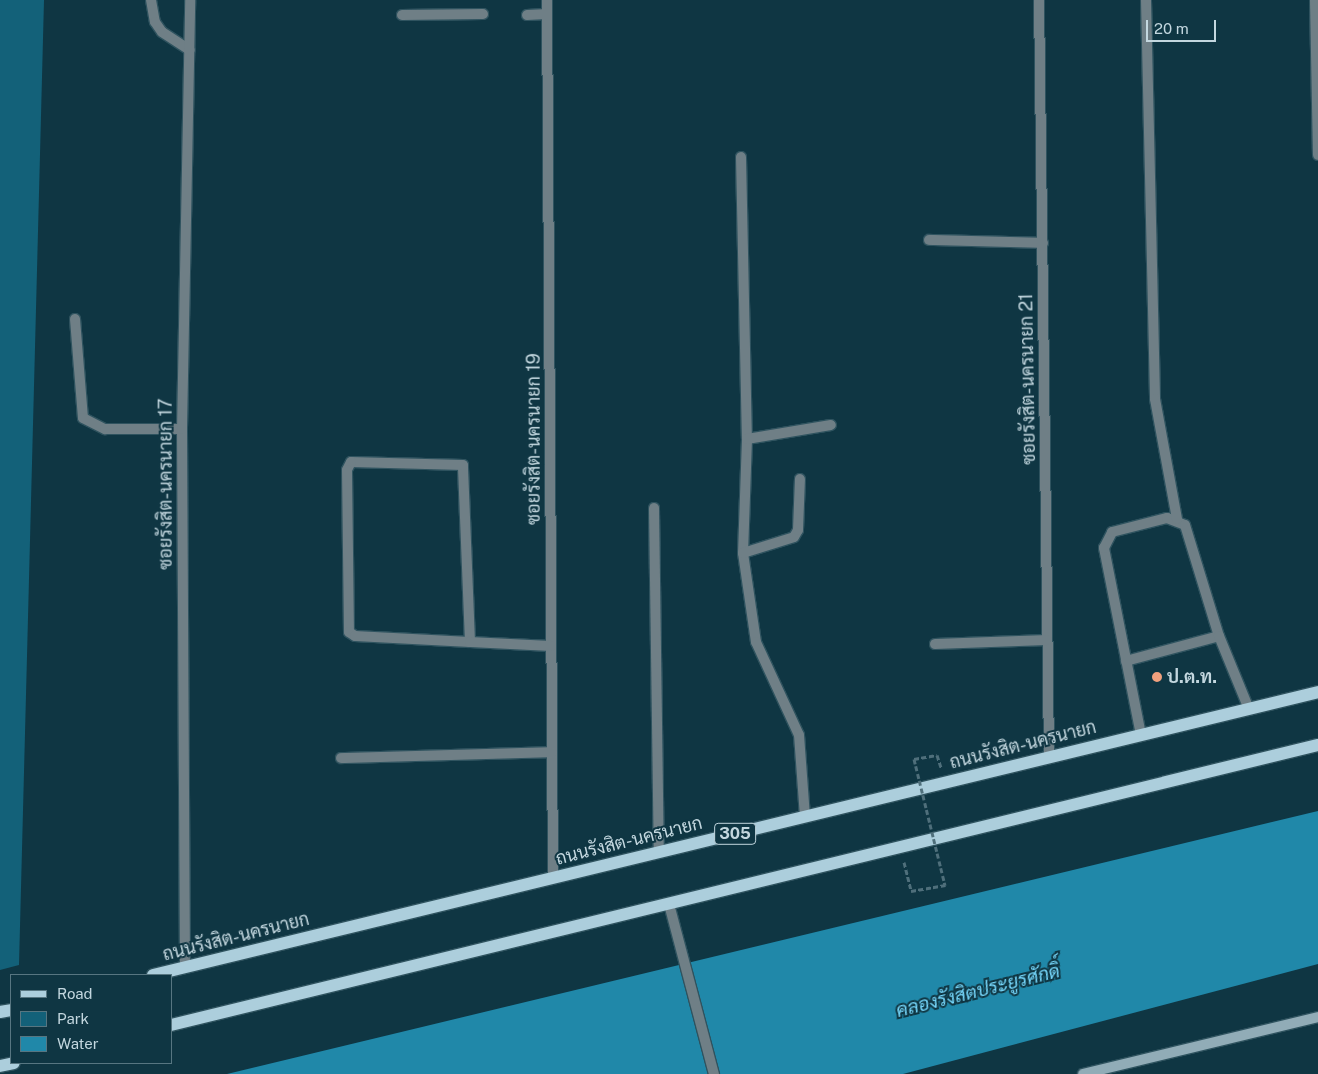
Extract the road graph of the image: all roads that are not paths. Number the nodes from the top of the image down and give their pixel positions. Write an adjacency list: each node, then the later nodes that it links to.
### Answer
1 (151, 0): 11 (street)
2 (190, 0): 11 (street, ซอยรังสิต-นครนายก 17)
3 (546, 0): 8 (street, ซอยรังสิต-นครนายก 19)
4 (1039, 0): 15 (street, ซอยรังสิต-นครนายก 21)
5 (1146, 0): 22 (street)
6 (1315, 0): 12 (street)
7 (483, 14): 9 (street)
8 (547, 14): 10 (street); 28 (street, ซอยรังสิต-นครนายก 19)
9 (402, 15)
10 (527, 15)
11 (190, 50): 18 (street, ซอยรังสิต-นครนายก 17)
12 (1318, 154)
13 (741, 157): 19 (street)
14 (929, 240): 15 (street)
15 (1044, 243): 25 (street, ซอยรังสิต-นครนายก 21)
16 (75, 320): 18 (street)
17 (831, 425): 19 (street)
18 (182, 429): 41 (street, ซอยรังสิต-นครนายก 17)
19 (747, 439): 23 (street)
20 (800, 478): 23 (street)
21 (654, 508): 38 (street)
22 (1177, 519): 24 (street); 29 (street)
23 (743, 553): 37 (street)
24 (1219, 636): 29 (street); 31 (street)
25 (1047, 640): 27 (street); 35 (street, ซอยรังสิต-นครนายก 21)
26 (470, 642): 26 (street); 28 (street)
27 (935, 644)
28 (551, 646): 34 (street, ซอยรังสิต-นครนายก 19)
29 (1126, 661): 32 (street)
30 (1318, 692): 31 (main road, ถนนรังสิต-นครนายก / 305)
31 (1249, 709): 32 (main road, ถนนรังสิต-นครนายก / 305)
32 (1140, 735): 35 (main road, ถนนรังสิต-นครนายก / 305)
33 (1318, 745): 40 (main road)
34 (552, 752): 36 (street); 39 (street, ซอยรังสิต-นครนายก 19)
35 (1049, 757): 37 (main road, ถนนรังสิต-นครนายก / 305)
36 (341, 758)
37 (805, 816): 38 (main road, ถนนรังสิต-นครนายก / 305)
38 (659, 852): 39 (main road, ถนนรังสิต-นครนายก / 305)
39 (553, 878): 41 (main road, ถนนรังสิต-นครนายก / 305)
40 (669, 904): 44 (main road); 45 (street)
41 (185, 967): 42 (main road, ถนนรังสิต-นครนายก / 305)
42 (157, 974)
43 (1318, 1017): 46 (street)
44 (172, 1025)
45 (714, 1074)
46 (1083, 1074)

